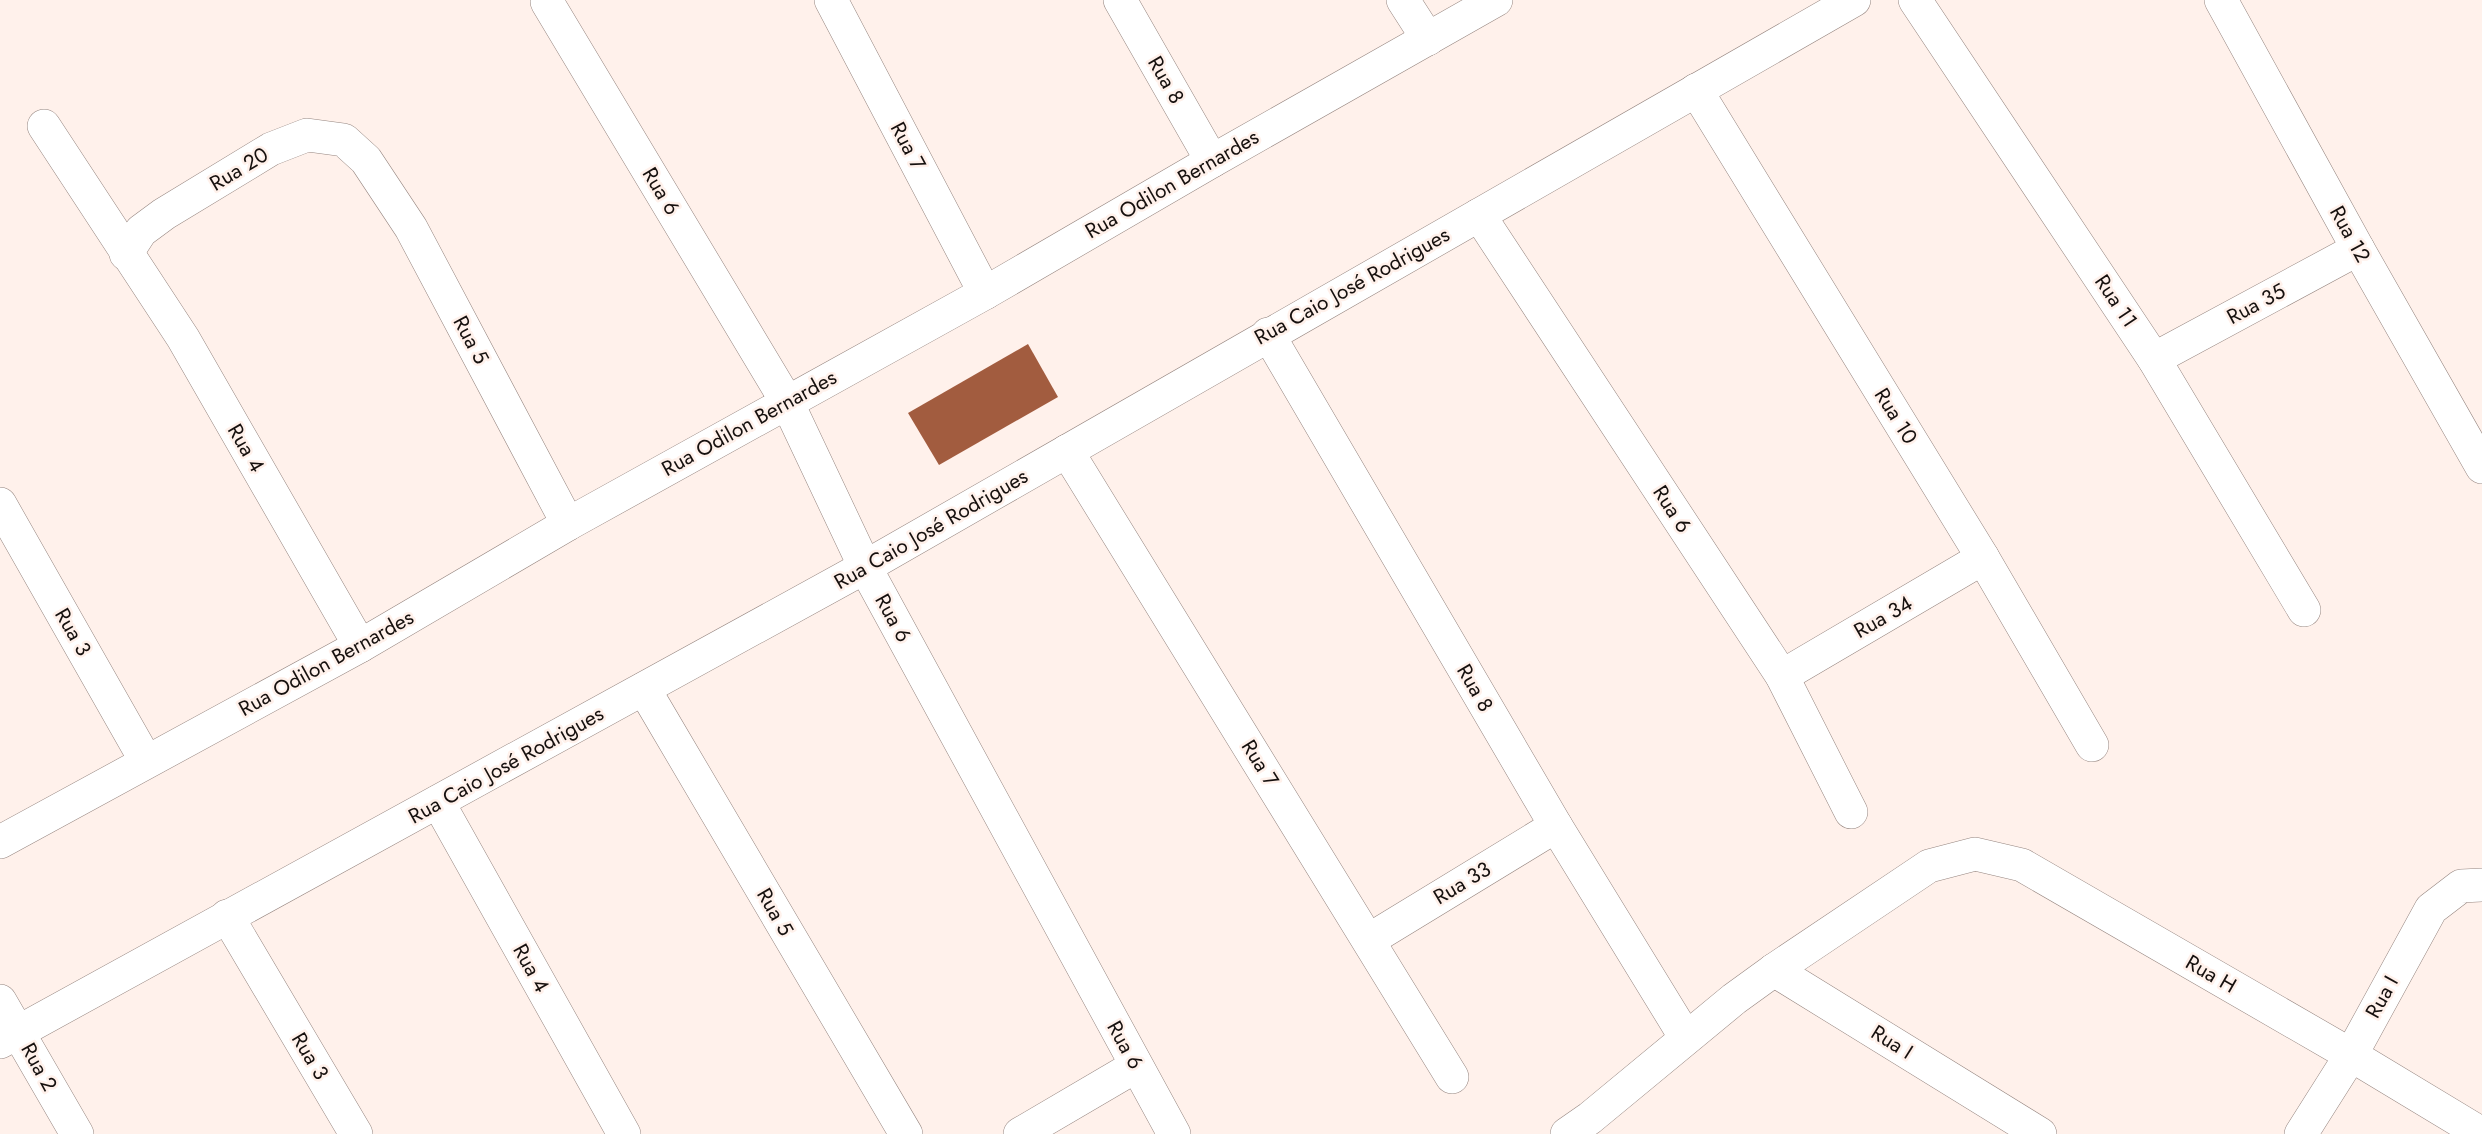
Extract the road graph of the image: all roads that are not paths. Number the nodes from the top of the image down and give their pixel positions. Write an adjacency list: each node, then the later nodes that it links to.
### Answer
1 (831, 0): 17 (street, Rua 7)
2 (1120, 0): 13 (street, Rua 8)
3 (1403, 0): 9 (street)
4 (1496, 0): 9 (street, Rua Odilon Bernardes)
5 (1854, 0): 10 (street, Rua Caio José Rodrigues)
6 (1916, 0): 19 (street, Rua 11)
7 (2221, 0): 15 (street, Rua 12)
8 (547, 1): 20 (street, Rua 6)
9 (1428, 39): 13 (street, Rua Odilon Bernardes)
10 (1696, 90): 14 (street, Rua Caio José Rodrigues); 25 (street, Rua 10)
11 (44, 126): 16 (street, Rua 4)
12 (366, 160): 16 (street, Rua 20); 24 (street, Rua 5)
13 (1212, 161): 17 (street, Rua Odilon Bernardes)
14 (1479, 215): 18 (street, Rua Caio José Rodrigues); 29 (street, Rua 6)
15 (2358, 249): 19 (street, Rua 35); 22 (street, Rua 12)
16 (126, 254): 28 (street, Rua 4)
17 (985, 293): 20 (street, Rua Odilon Bernardes)
18 (1268, 334): 21 (street, Rua Caio José Rodrigues); 35 (street, Rua 8)
19 (2154, 359): 27 (street, Rua 11)
20 (787, 402): 24 (street, Rua Odilon Bernardes); 26 (street, Rua 6)
21 (1066, 451): 26 (street, Rua Caio José Rodrigues); 39 (street, Rua 7)
22 (2482, 467)
23 (0, 504): 32 (street, Rua 3)
24 (568, 524): 28 (street, Rua Odilon Bernardes)
25 (1983, 558): 29 (street, Rua 34); 31 (street, Rua 10)
26 (865, 567): 30 (street, Rua Caio José Rodrigues); 45 (street, Rua 6)
27 (2304, 610)
28 (360, 646): 32 (street, Rua Odilon Bernardes)
29 (1782, 676): 34 (street, Rua 6)
30 (644, 689): 33 (street, Rua Caio José Rodrigues); 51 (street, Rua 5)
31 (2092, 745)
32 (146, 761): 36 (street, Rua Odilon Bernardes)
33 (438, 802): 38 (street, Rua Caio José Rodrigues); 50 (street, Rua 4)
34 (1851, 812)
35 (1556, 826): 39 (street, Rua 33); 43 (street, Rua 8)
36 (0, 842)
37 (2482, 885): 44 (street, Rua I)
38 (227, 916): 42 (street, Rua Caio José Rodrigues); 49 (street, Rua 3)
39 (1369, 940): 46 (street, Rua 7)
40 (1774, 970): 43 (street); 44 (street, Rua H); 54 (street, Rua I)
41 (0, 1001): 42 (street, Rua 2)
42 (10, 1037): 48 (street, Rua 2)
43 (1686, 1038): 47 (street)
44 (2351, 1055): 55 (street, Rua I); 56 (street, Rua H)
45 (1136, 1066): 52 (street); 53 (street, Rua 6)
46 (1452, 1077)
47 (1591, 1129)
48 (76, 1134)
49 (356, 1134)
50 (624, 1134)
51 (906, 1134)
52 (1020, 1134)
53 (1174, 1134)
54 (2040, 1134)
55 (2301, 1134)
56 (2482, 1134)

